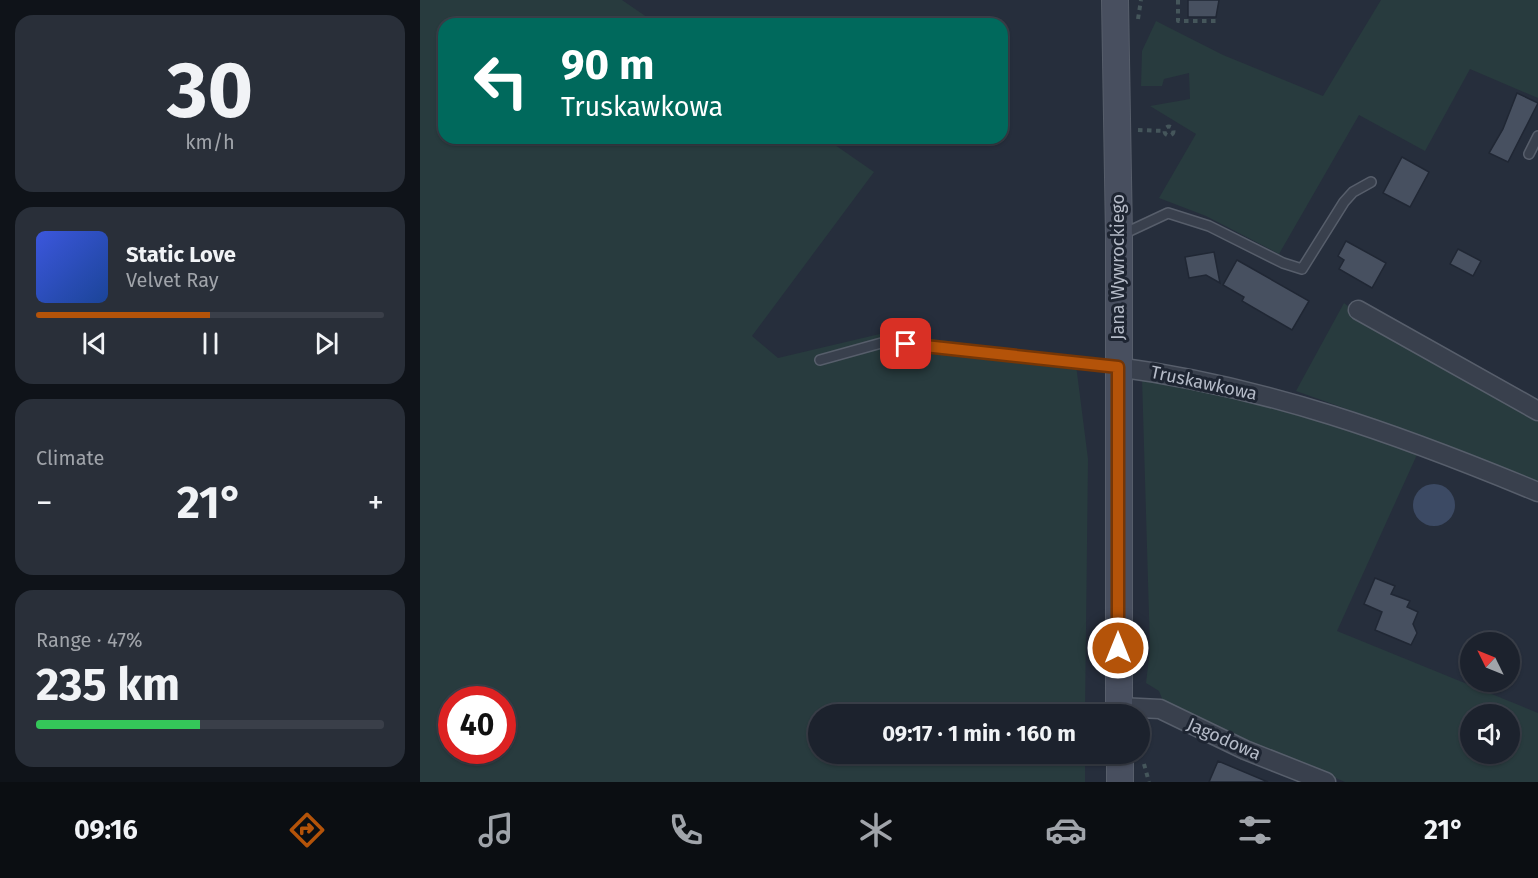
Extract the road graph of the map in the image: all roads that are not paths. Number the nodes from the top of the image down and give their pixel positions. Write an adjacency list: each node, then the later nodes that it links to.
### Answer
1 (1115, 0): 5 (street, Jana Wywrockiego)
2 (1538, 136): 3 (lane)
3 (1529, 154)
4 (1371, 182): 5 (lane)
5 (1119, 236): 8 (street, Jana Wywrockiego)
6 (1358, 310): 9 (street)
7 (820, 360): 8 (lane, Truskawkowa)
8 (1118, 367): 10 (street, Truskawkowa); 11 (street, Jana Wywrockiego)
9 (1538, 411)
10 (1538, 492)
11 (1119, 704)
12 (1150, 709): 15 (street, Jagodowa)
13 (1120, 764): 14 (street)
14 (1120, 782)
15 (1326, 782)

